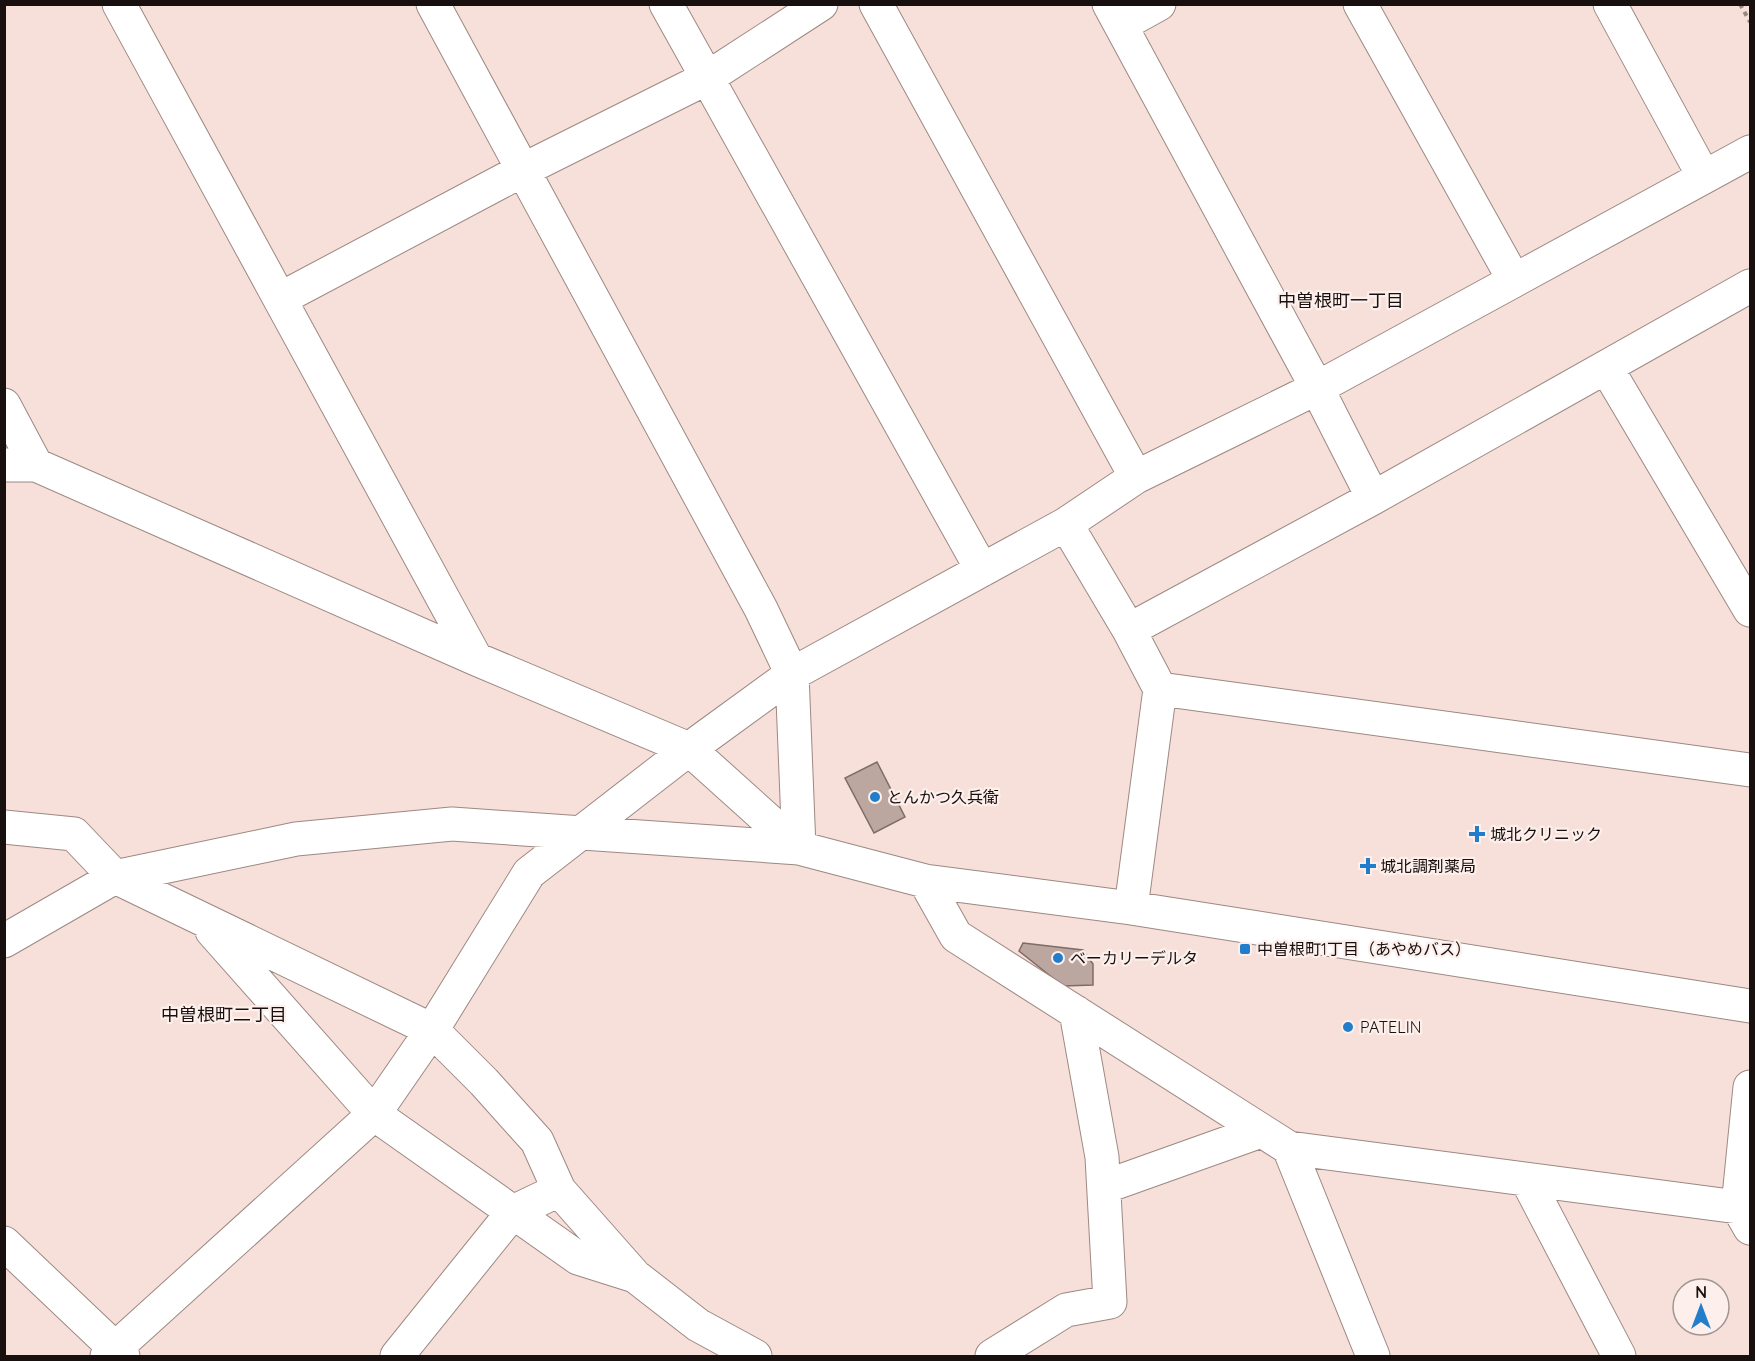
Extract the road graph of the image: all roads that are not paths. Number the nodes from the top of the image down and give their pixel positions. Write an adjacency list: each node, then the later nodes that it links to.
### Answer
1 (119, 4): 16 (street)
2 (433, 4): 12 (street)
3 (666, 4): 10 (street)
4 (821, 4): 10 (street)
5 (876, 4): 21 (street)
6 (1159, 4): 9 (street)
7 (1360, 4): 14 (street)
8 (1610, 4): 13 (street)
9 (1115, 15): 18 (street)
10 (707, 78): 12 (street); 24 (street)
11 (1750, 152): 13 (street)
12 (523, 170): 16 (street); 28 (street)
13 (1704, 177): 14 (street)
14 (1514, 280): 18 (street)
15 (1750, 286): 17 (street)
16 (280, 299): 27 (street)
17 (1606, 367): 22 (street); 25 (street)
18 (1317, 388): 21 (street); 22 (street)
19 (4, 405): 20 (street)
20 (20, 465): 27 (street)
21 (1136, 477): 23 (street)
22 (1373, 498): 26 (street)
23 (1066, 524): 24 (street); 26 (street)
24 (982, 570): 28 (street)
25 (1750, 610)
26 (1129, 630): 29 (street)
27 (476, 659): 30 (street)
28 (792, 674): 30 (street); 34 (street)
29 (1160, 689): 31 (street); 37 (street)
30 (688, 749): 33 (street); 34 (street)
31 (1750, 770)
32 (4, 827): 35 (street)
33 (581, 833): 34 (street); 35 (street); 42 (street)
34 (799, 848): 36 (street)
35 (115, 877): 38 (street); 39 (street)
36 (925, 881): 37 (street); 41 (street)
37 (1131, 908): 40 (street)
38 (204, 921): 42 (street); 44 (street)
39 (4, 940)
40 (1750, 1006)
41 (1076, 1012): 45 (street); 48 (street)
42 (432, 1030): 44 (street); 49 (street)
43 (1750, 1087): 51 (street)
44 (374, 1114): 50 (street); 54 (street)
45 (1261, 1131): 46 (street); 48 (street)
46 (1288, 1148): 47 (street); 58 (street)
47 (1527, 1180): 51 (street); 59 (street)
48 (1104, 1187): 57 (street)
49 (559, 1190): 50 (street); 53 (street)
50 (513, 1212): 53 (street); 55 (street)
51 (1744, 1218)
52 (4, 1243): 54 (street)
53 (635, 1276): 56 (street)
54 (115, 1354)
55 (397, 1356)
56 (755, 1356)
57 (992, 1356)
58 (1372, 1356)
59 (1619, 1356)

